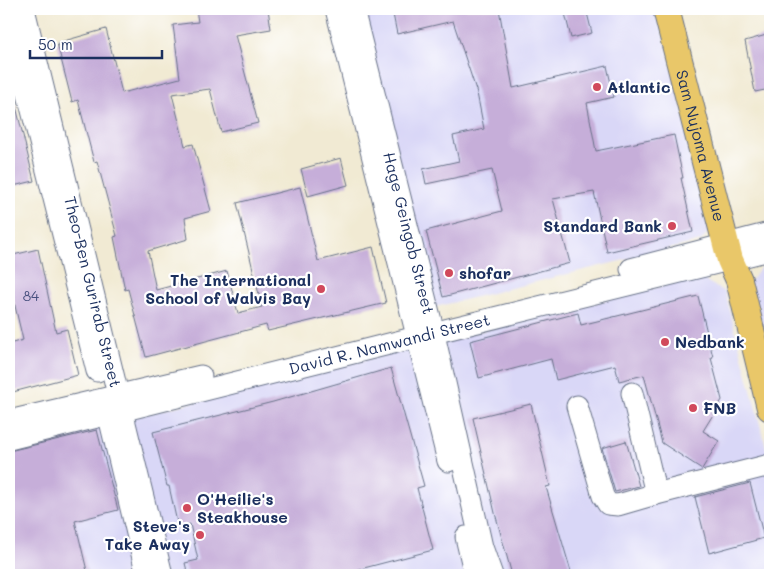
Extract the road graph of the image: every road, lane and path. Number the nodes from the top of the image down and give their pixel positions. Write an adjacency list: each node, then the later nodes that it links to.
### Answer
1 (24, 9): 12 (street, Theo-Ben Gurirab Street)
2 (336, 9): 10 (street, Hage Geingob Street)
3 (353, 9): 10 (street, Hage Geingob Street)
4 (666, 9): 9 (main road, Sam Nujoma Avenue)
5 (682, 9): 9 (main road, Sam Nujoma Avenue)
6 (9, 18): 12 (street, Theo-Ben Gurirab Street)
7 (770, 233): 9 (street, David R. Namwandi Street)
8 (770, 250): 9 (street, David R. Namwandi Street)
9 (735, 257): 10 (street, David R. Namwandi Street); 13 (main road, Sam Nujoma Avenue)
10 (424, 329): 12 (street, David R. Namwandi Street); 21 (street, Hage Geingob Street); 22 (street, Hage Geingob Street)
11 (632, 393): 18 (street)
12 (113, 404): 15 (street, David R. Namwandi Street); 16 (street, David R. Namwandi Street); 19 (street, Theo-Ben Gurirab Street); 20 (street, Theo-Ben Gurirab Street)
13 (770, 404)
14 (577, 406): 18 (street)
15 (9, 421)
16 (9, 439)
17 (770, 465): 18 (street)
18 (656, 494)
19 (147, 575)
20 (162, 575)
21 (475, 575)
22 (492, 575)

